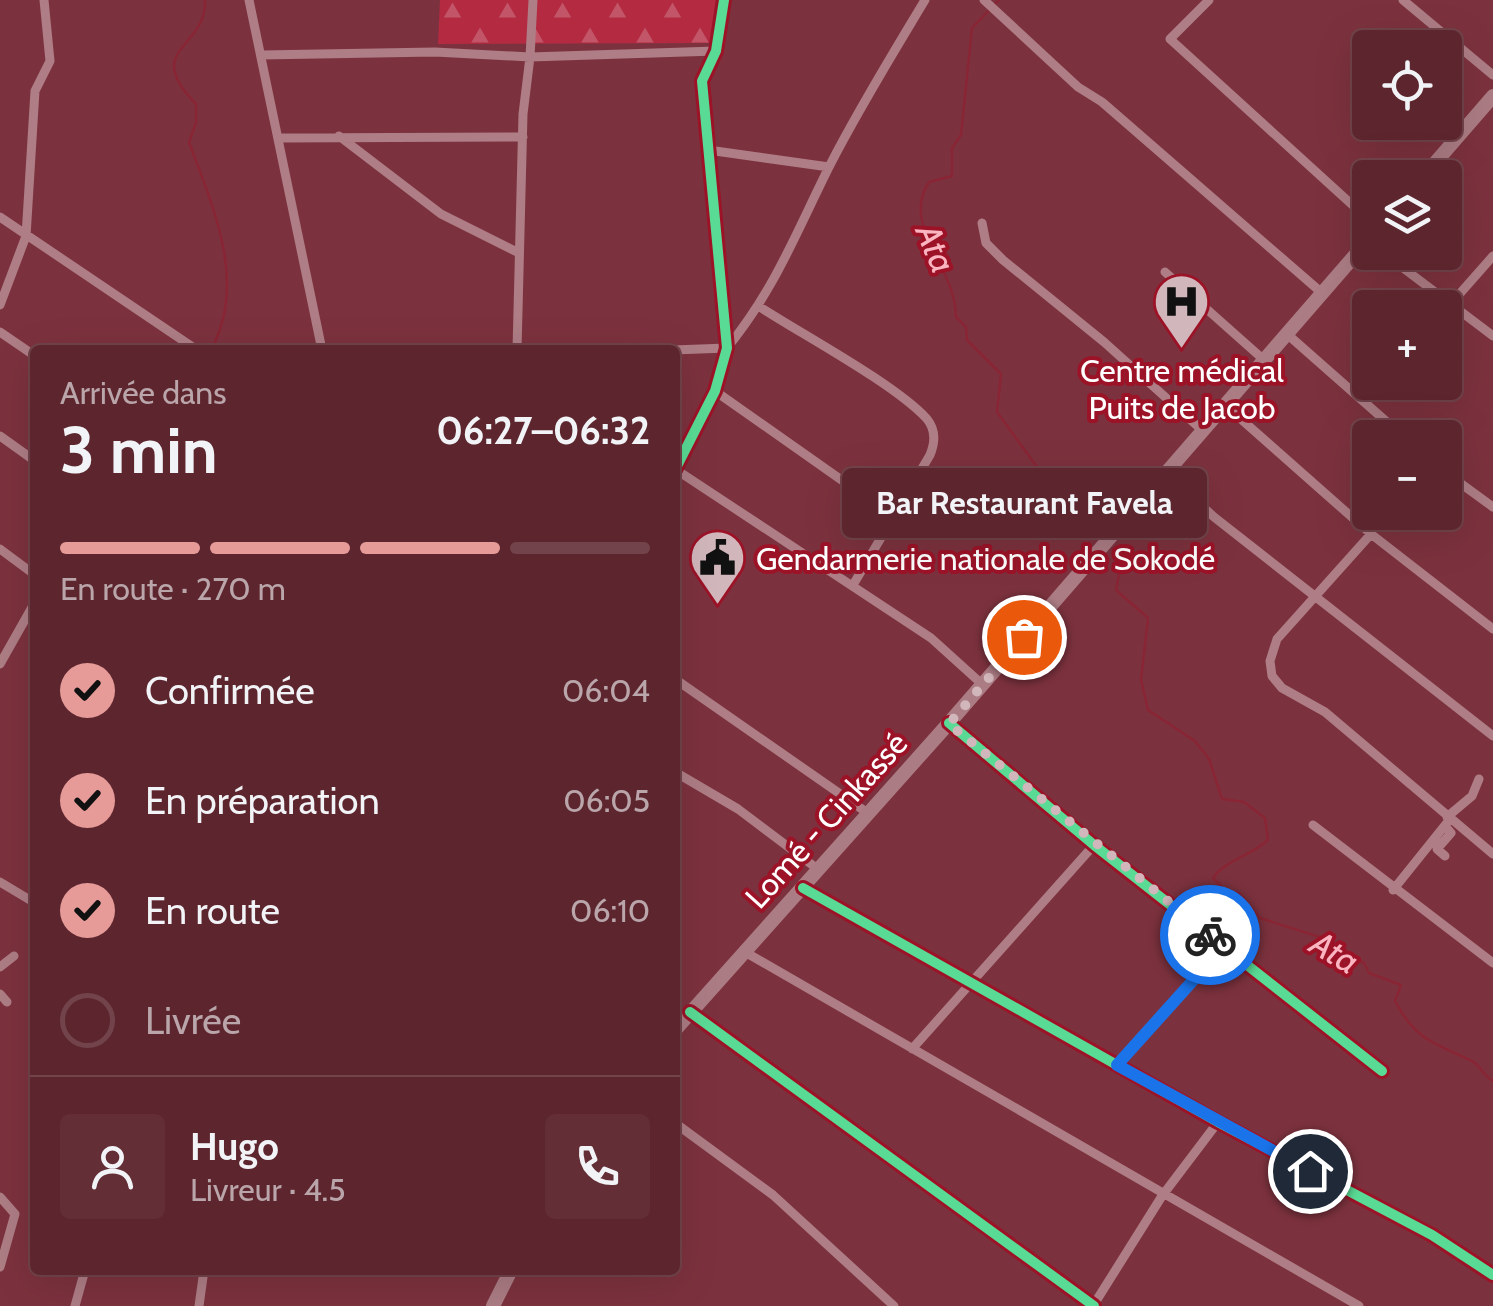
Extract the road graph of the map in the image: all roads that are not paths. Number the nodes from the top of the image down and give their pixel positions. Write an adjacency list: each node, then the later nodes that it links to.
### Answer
1 (44, 0): 23 (street)
2 (249, 0): 10 (street)
3 (532, 0): 11 (street)
4 (724, 0): 9 (street)
5 (925, 0): 19 (street)
6 (1209, 0): 20 (street)
7 (1403, 0): 12 (street)
8 (985, 1): 31 (street)
9 (716, 51): 11 (street); 17 (street)
10 (261, 55): 11 (street); 16 (street)
11 (530, 57): 15 (street)
12 (1493, 75)
13 (1493, 96): 18 (highway)
14 (339, 136): 15 (street); 16 (street); 24 (street)
15 (523, 137): 24 (street)
16 (279, 138): 39 (street)
17 (708, 150): 19 (street); 41 (street)
18 (1438, 160)
19 (829, 168): 33 (street)
20 (1352, 204)
21 (0, 217): 23 (street)
22 (982, 223): 48 (street)
23 (26, 236): 32 (street); 38 (street)
24 (519, 254): 40 (street)
25 (1493, 256): 30 (street)
26 (1352, 259): 31 (highway, Lomé - Cinkassé)
27 (1404, 270): 29 (street)
28 (1164, 272): 44 (street)
29 (1428, 290)
30 (1462, 290)
31 (1322, 293): 36 (highway, Lomé - Cinkassé)
32 (0, 304)
33 (760, 307): 41 (street); 56 (street)
34 (1462, 315): 37 (street)
35 (0, 332): 43 (street)
36 (1286, 334): 44 (highway, Lomé - Cinkassé); 47 (street)
37 (1493, 336)
38 (190, 345)
39 (321, 345)
40 (517, 345)
41 (727, 348): 42 (street); 45 (street)
42 (680, 350)
43 (30, 353)
44 (1264, 360): 46 (highway, Lomé - Cinkassé)
45 (715, 390): 51 (street); 56 (street)
46 (1225, 405): 48 (highway, Lomé - Cinkassé); 57 (street)
47 (1384, 420)
48 (1203, 431): 53 (highway, Lomé - Cinkassé)
49 (0, 436): 50 (street)
50 (30, 458)
51 (680, 459)
52 (680, 472): 60 (street)
53 (1166, 473): 61 (street); 66 (highway, Lomé - Cinkassé)
54 (1462, 485): 55 (street)
55 (1493, 508)
56 (894, 517): 60 (street)
57 (1371, 534): 61 (street); 63 (street)
58 (0, 549): 59 (street)
59 (30, 571)
60 (853, 585): 66 (street)
61 (1314, 593): 68 (street); 72 (street)
62 (30, 611): 64 (street)
63 (1493, 629)
64 (0, 664)
65 (680, 683): 71 (street)
66 (982, 685): 67 (highway, Lomé - Cinkassé)
67 (949, 724): 71 (highway, Lomé - Cinkassé); 74 (street)
68 (1493, 736)
69 (680, 775): 77 (street)
70 (1479, 779): 72 (street)
71 (869, 814): 77 (highway, Lomé - Cinkassé)
72 (1447, 821): 75 (street); 76 (street); 80 (street)
73 (1313, 825): 80 (street)
74 (1094, 845): 82 (street); 87 (street)
75 (1493, 854)
76 (1445, 856)
77 (819, 870): 79 (highway, Lomé - Cinkassé)
78 (0, 882): 81 (street)
79 (803, 888): 83 (highway, Lomé - Cinkassé); 87 (street)
80 (1393, 890): 85 (street)
81 (30, 901)
82 (1224, 946): 91 (street); 92 (street)
83 (744, 952): 88 (highway, Lomé - Cinkassé); 90 (street)
84 (14, 956): 86 (street)
85 (1493, 963)
86 (0, 967)
87 (970, 984): 90 (street); 91 (street)
88 (690, 1012): 89 (highway, Lomé - Cinkassé); 106 (street)
89 (680, 1023)
90 (912, 1048): 96 (street)
91 (1117, 1065): 93 (street)
92 (1382, 1071)
93 (1218, 1122): 96 (street); 101 (street)
94 (680, 1127): 105 (street)
95 (0, 1196): 97 (street)
96 (1162, 1196): 106 (street); 107 (street)
97 (0, 1267)
98 (84, 1275): 102 (street)
99 (203, 1275): 103 (street)
100 (508, 1275): 104 (highway)
101 (1493, 1275)
102 (76, 1306)
103 (199, 1306)
104 (493, 1306)
105 (894, 1306)
106 (1093, 1306)
107 (1359, 1306)

